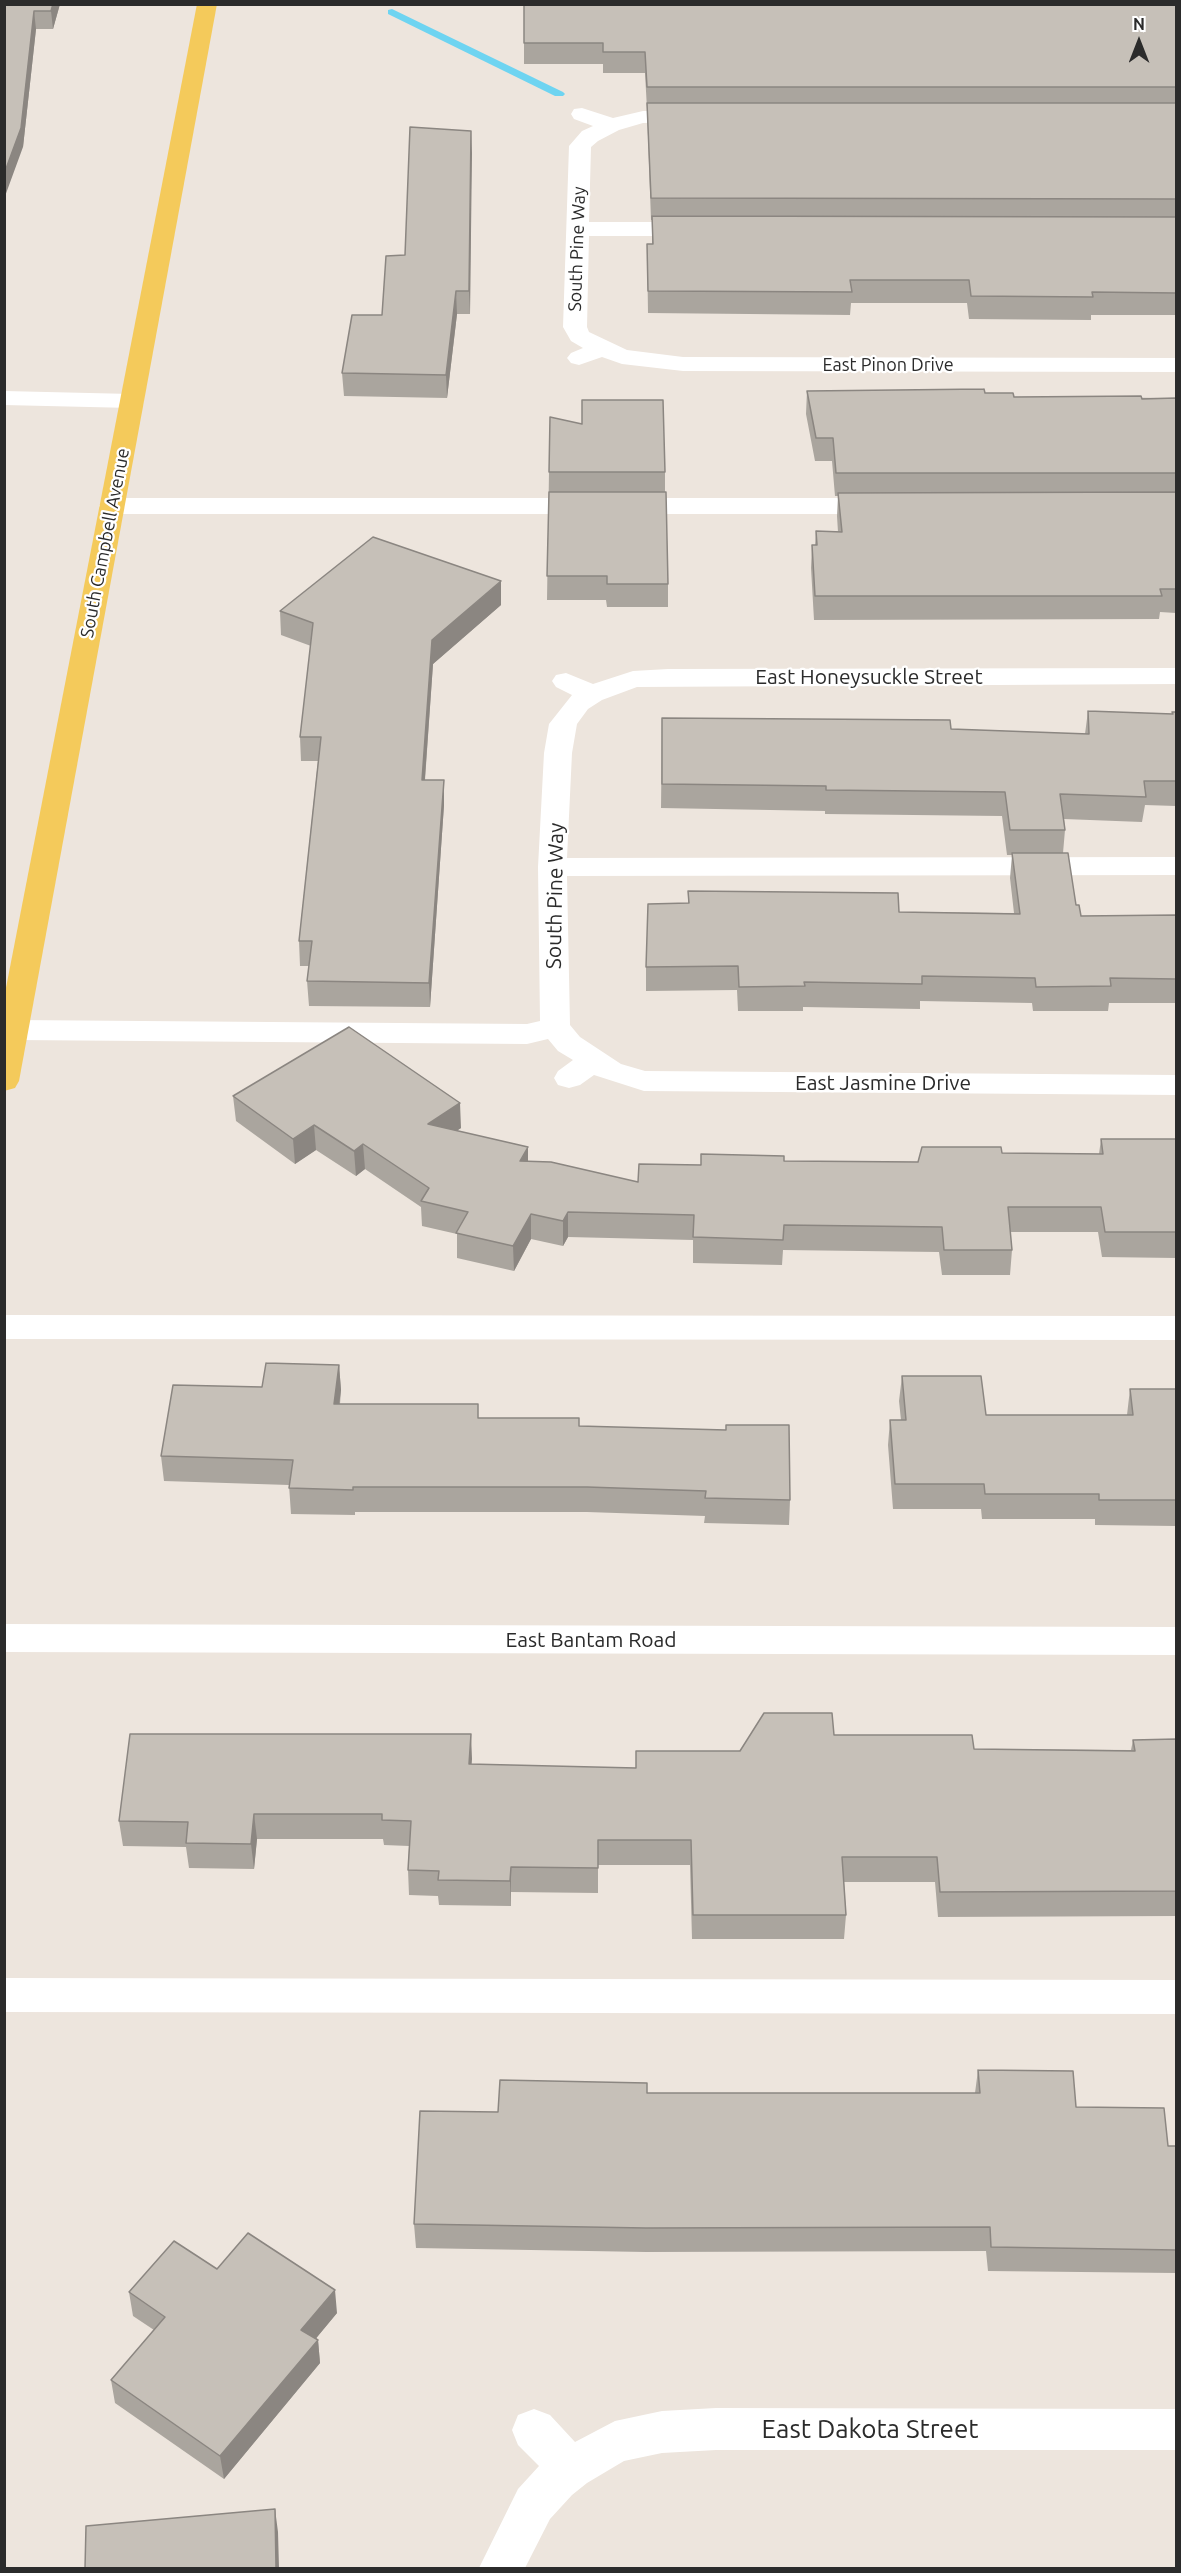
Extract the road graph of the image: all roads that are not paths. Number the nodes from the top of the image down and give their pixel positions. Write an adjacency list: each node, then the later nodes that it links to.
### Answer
1 (207, 4): 11 (main road, South Campbell Avenue)
2 (582, 114): 4 (street)
3 (706, 116): 4 (street)
4 (611, 125): 5 (street, South Pine Way)
5 (578, 229): 6 (street); 7 (street, South Pine Way)
6 (722, 229)
7 (602, 348): 8 (street); 9 (street, East Pinon Drive)
8 (579, 358)
9 (1176, 365)
10 (4, 398): 11 (street)
11 (132, 401): 13 (main road, South Campbell Avenue)
12 (903, 506): 13 (street)
13 (112, 507): 19 (main road, South Campbell Avenue)
14 (1176, 676): 15 (street, East Honeysuckle Street)
15 (579, 687): 17 (street, South Pine Way)
16 (1176, 866): 17 (street)
17 (552, 867): 18 (street, South Pine Way)
18 (555, 1027): 19 (street); 20 (street)
19 (14, 1030): 22 (main road, South Campbell Avenue)
20 (594, 1060): 21 (street); 23 (street, East Jasmine Drive)
21 (569, 1078)
22 (4, 1081)
23 (1176, 1085)
24 (4, 1327): 25 (street)
25 (1176, 1328)
26 (4, 1638): 27 (street, East Bantam Road)
27 (1176, 1641)
28 (4, 1995): 29 (street)
29 (1176, 1997)
30 (534, 2430): 32 (street)
31 (1176, 2430): 32 (street, East Dakota Street)
32 (571, 2468): 33 (street)
33 (502, 2568)

